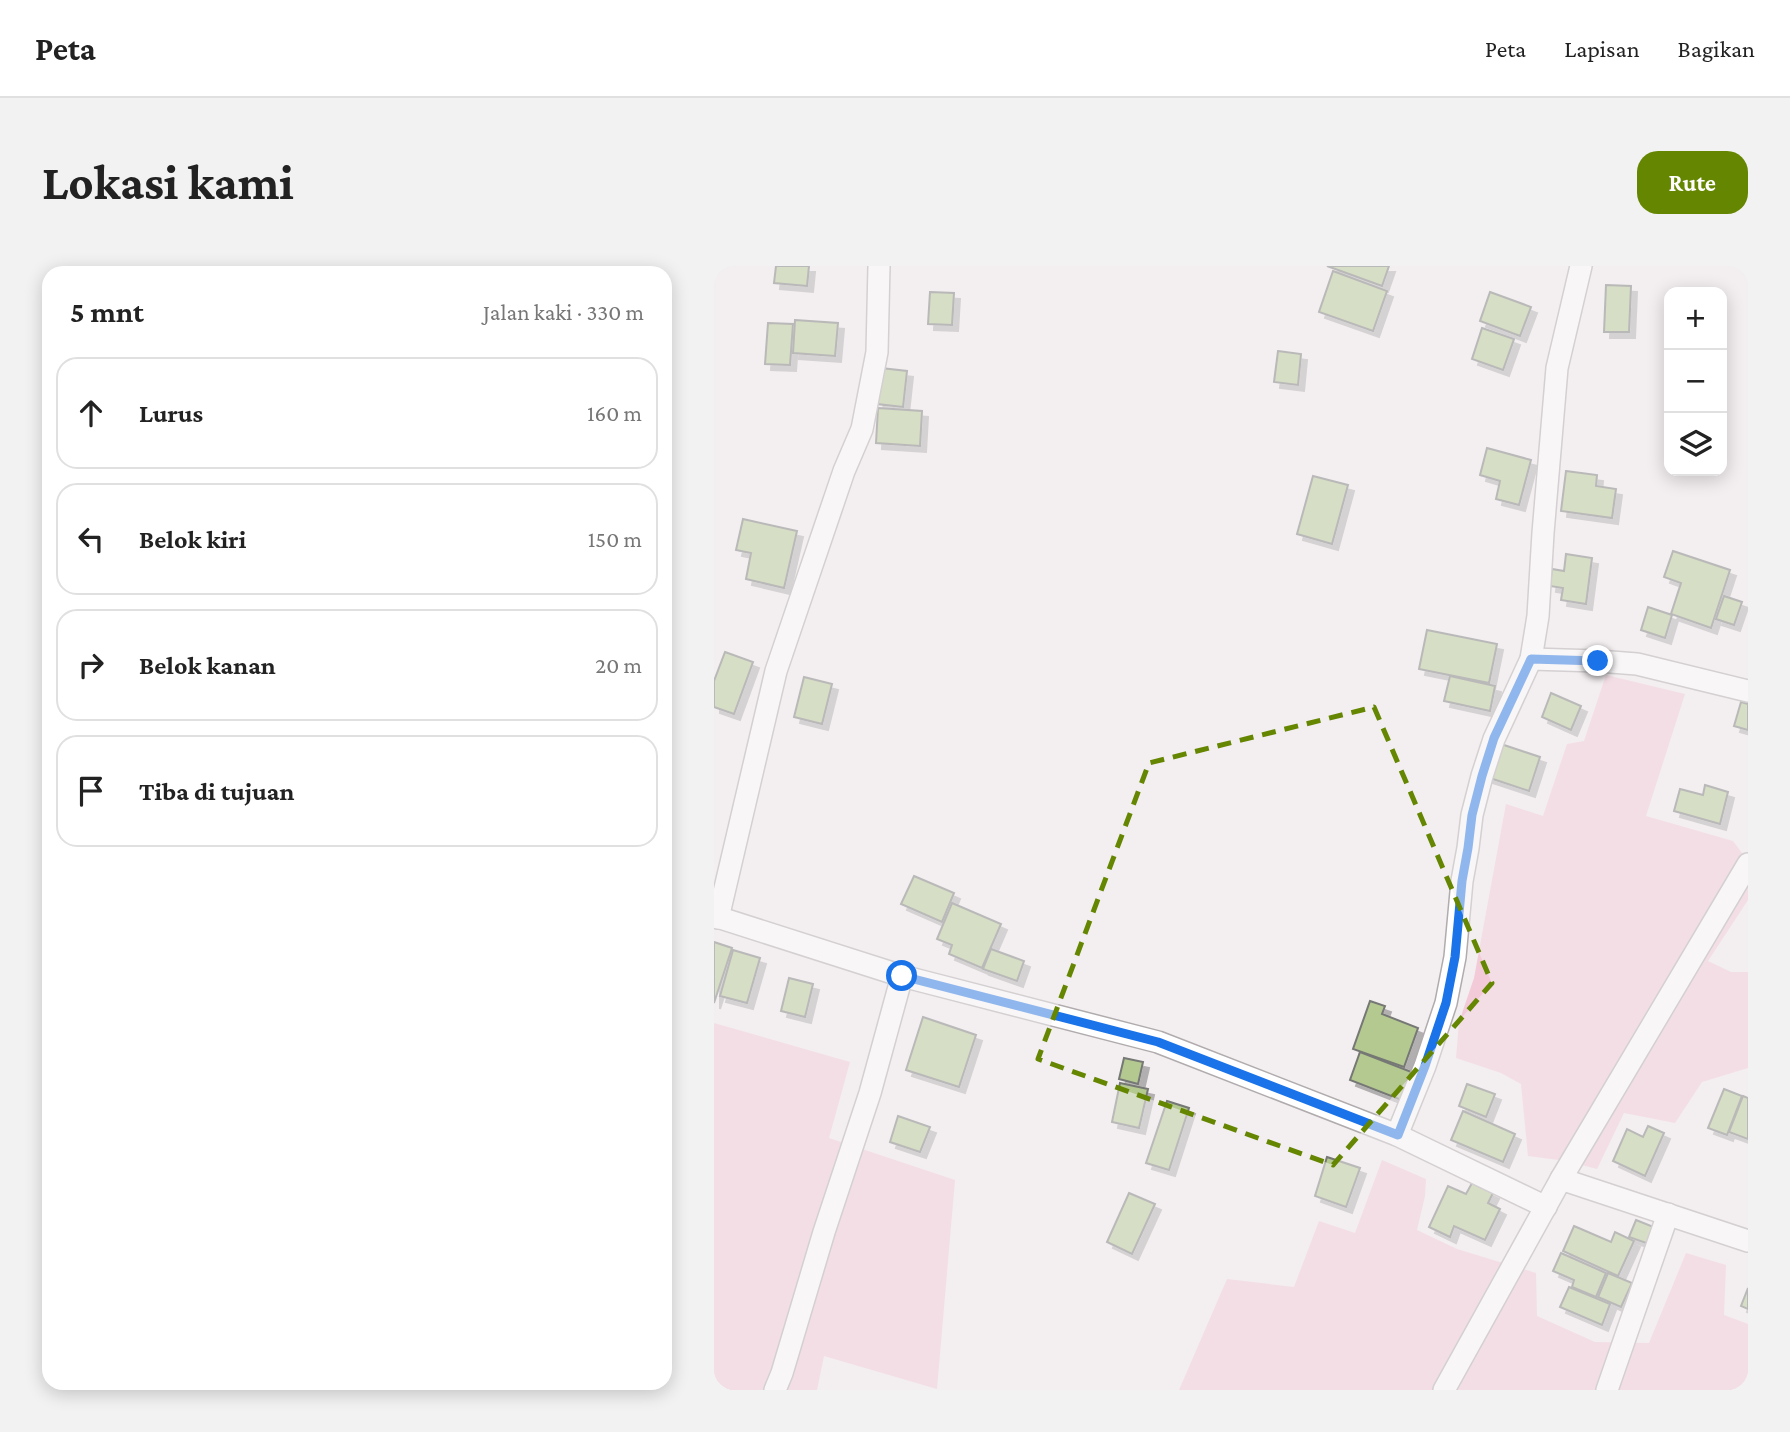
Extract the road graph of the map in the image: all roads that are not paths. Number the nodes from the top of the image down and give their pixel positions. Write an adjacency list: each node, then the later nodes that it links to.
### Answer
1 (879, 266): 6 (street)
2 (1581, 266): 3 (street)
3 (1531, 659): 4 (street); 8 (street)
4 (1748, 691)
5 (1748, 864): 9 (street)
6 (716, 917): 7 (street)
7 (902, 976): 8 (street); 13 (street)
8 (1398, 1135): 10 (street)
9 (1562, 1179): 10 (street); 11 (street)
10 (1546, 1207): 14 (street)
11 (1668, 1214): 12 (street); 15 (street)
12 (1748, 1241)
13 (775, 1390)
14 (1444, 1390)
15 (1607, 1390)

